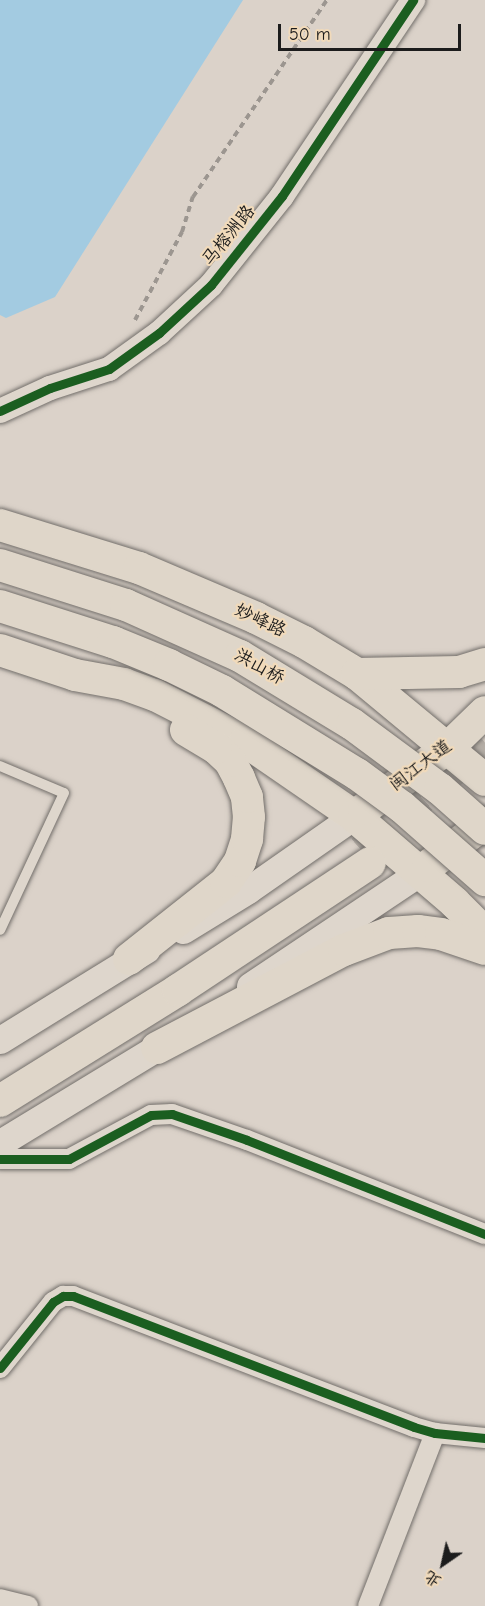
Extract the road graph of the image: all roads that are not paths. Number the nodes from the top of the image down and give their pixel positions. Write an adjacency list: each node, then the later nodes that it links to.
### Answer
1 (413, 0): 2 (street, 马榕洲路)
2 (0, 411)
3 (0, 525): 8 (main road, 妙峰路)
4 (0, 565): 16 (main road, 洪山桥, bridge)
5 (0, 606): 18 (main road, bridge)
6 (0, 650): 9 (main road)
7 (485, 664): 8 (main road)
8 (357, 674): 11 (main road, 妙峰路)
9 (75, 675): 14 (main road); 22 (main road)
10 (485, 712): 11 (main road, 闽江大道)
11 (449, 747): 13 (main road, 妙峰路); 14 (main road, 闽江大道)
12 (0, 766): 19 (lane)
13 (485, 780)
14 (354, 816): 17 (main road); 22 (main road)
15 (485, 823): 17 (main road)
16 (485, 829)
17 (420, 872): 20 (main road); 24 (main road)
18 (485, 880)
19 (0, 930)
20 (485, 933)
21 (485, 949): 24 (main road)
22 (129, 959): 23 (main road)
23 (0, 1040)
24 (157, 1048): 27 (main road)
25 (0, 1082): 26 (main road)
26 (0, 1101)
27 (0, 1143)
28 (0, 1159): 29 (street)
29 (485, 1234)
30 (0, 1368): 31 (street)
31 (435, 1433): 32 (street); 35 (street)
32 (485, 1438)
33 (0, 1599): 34 (street)
34 (28, 1606)
35 (368, 1606)

